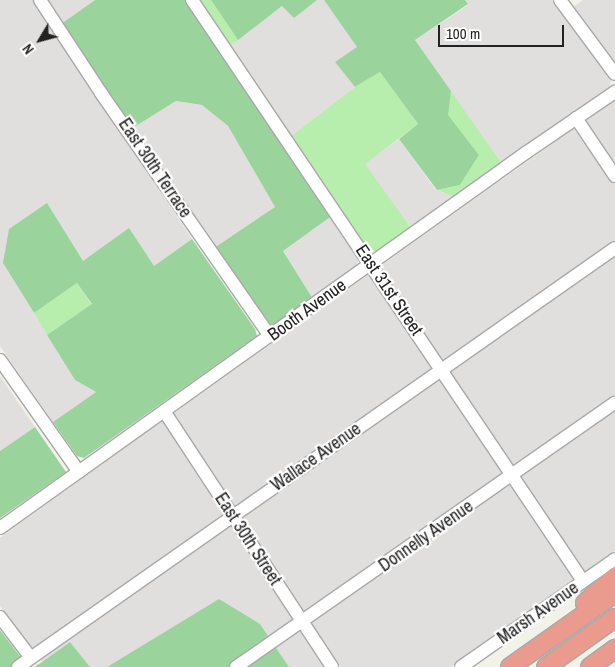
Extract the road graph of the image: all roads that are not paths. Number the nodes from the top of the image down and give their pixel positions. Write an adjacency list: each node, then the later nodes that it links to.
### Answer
1 (40, 0): 10 (street, East 30th Terrace)
2 (192, 0): 9 (street, East 31st Street)
3 (560, 0): 4 (street)
4 (615, 74)
5 (615, 92): 6 (street, Booth Avenue)
6 (576, 118): 7 (street); 9 (street, Booth Avenue)
7 (615, 176)
8 (615, 248): 12 (street, Wallace Avenue)
9 (371, 264): 10 (street, Booth Avenue); 12 (street, East 31st Street)
10 (270, 336): 14 (street, Booth Avenue)
11 (0, 360): 15 (street)
12 (442, 370): 16 (street, East 31st Street); 17 (street, Wallace Avenue)
13 (615, 403): 16 (street, Donnelly Avenue)
14 (164, 411): 15 (street, Booth Avenue); 17 (street, East 30th Street)
15 (79, 472): 18 (street, Booth Avenue)
16 (512, 476): 21 (street, East 31st Street); 25 (street, Donnelly Avenue)
17 (233, 515): 25 (street, East 30th Street); 28 (street, Wallace Avenue)
18 (0, 528)
19 (615, 559): 21 (street, Marsh Avenue)
20 (615, 577): 26 (highway)
21 (584, 581): 33 (street, Marsh Avenue)
22 (615, 593): 26 (highway)
23 (0, 617): 28 (street)
24 (615, 618): 35 (highway)
25 (302, 622): 31 (street, Donnelly Avenue); 32 (street, East 30th Street)
26 (555, 636): 34 (highway)
27 (615, 649): 29 (highway)
28 (31, 658): 30 (street, Wallace Avenue)
29 (602, 660)
30 (18, 667)
31 (236, 667)
32 (332, 667)
33 (462, 667)
34 (510, 667)
35 (546, 667)

